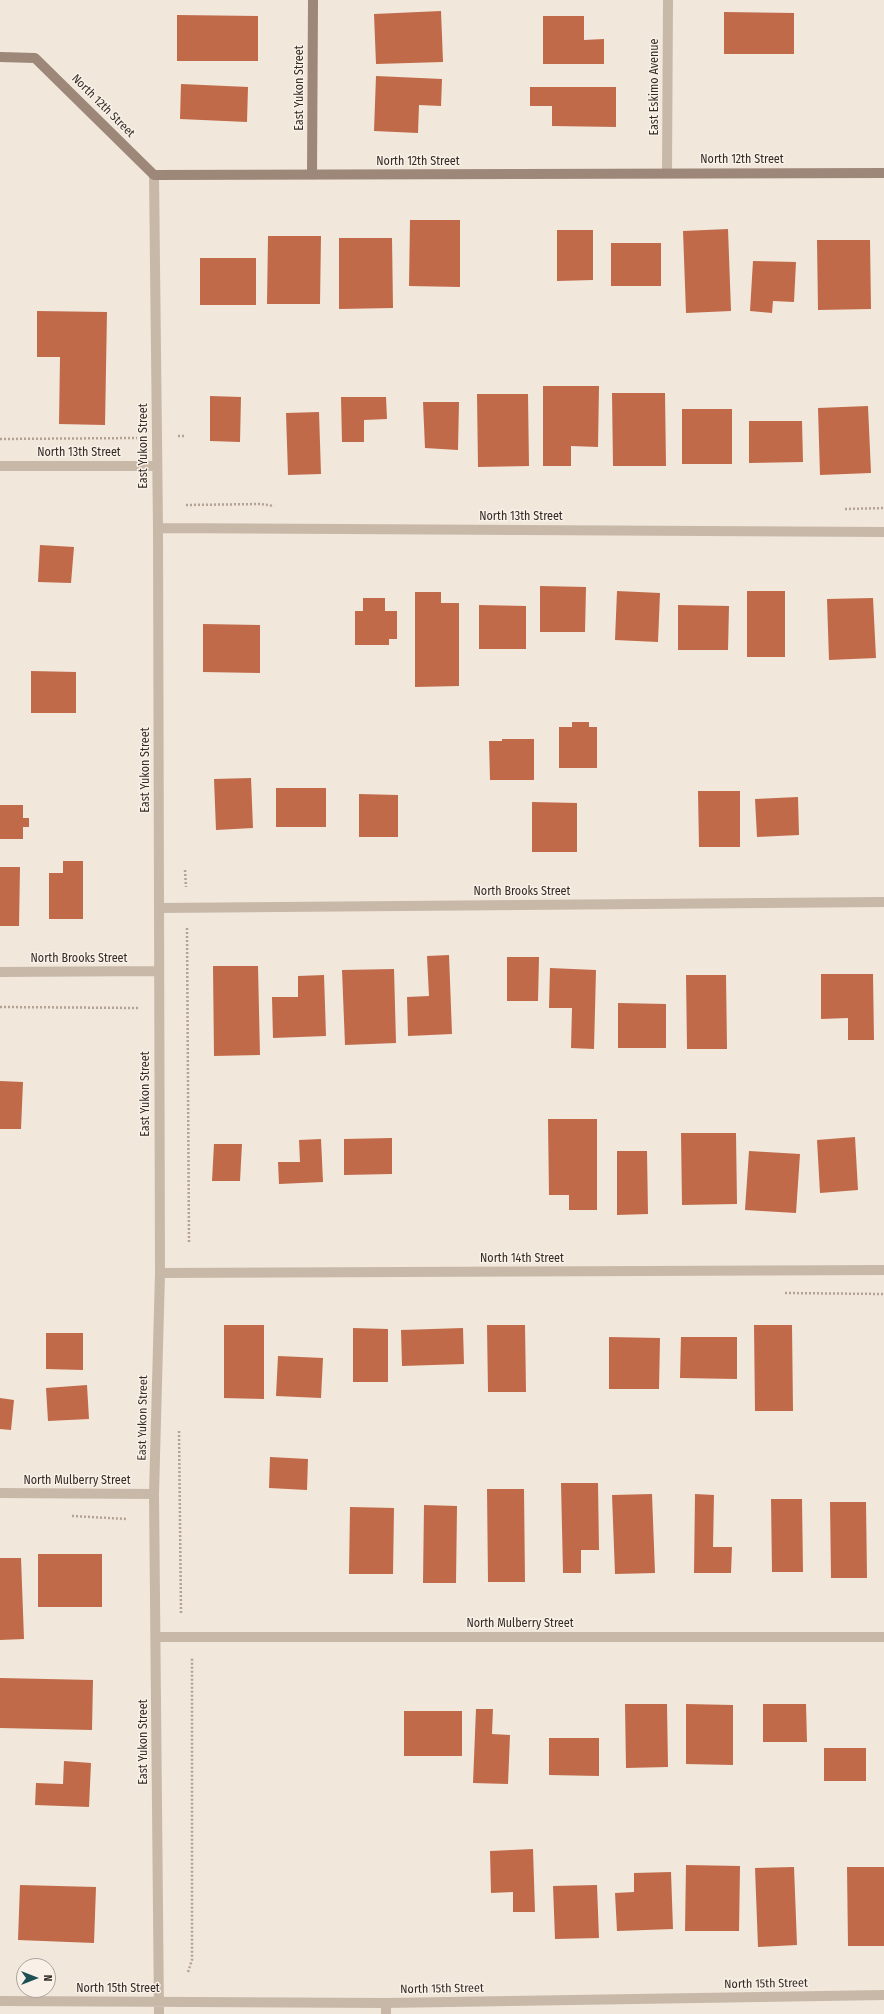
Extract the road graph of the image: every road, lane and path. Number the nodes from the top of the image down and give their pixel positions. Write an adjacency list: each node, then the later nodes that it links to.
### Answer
1 (313, 0): 7 (street, East Yukon Street)
2 (668, 0): 4 (street, East Eskimo Avenue)
3 (0, 57): 6 (street, North 12th Street)
4 (667, 173): 5 (street, North 12th Street); 7 (street, North 12th Street)
5 (884, 173)
6 (154, 175): 7 (street, North 12th Street); 11 (street, East Yukon Street)
7 (312, 175)
8 (0, 438): 9 (path)
9 (120, 440)
10 (0, 466): 11 (street, North 13th Street)
11 (157, 466): 12 (street, East Yukon Street)
12 (158, 528): 13 (street, North 13th Street); 16 (street, East Yukon Street)
13 (884, 532)
14 (185, 870): 17 (path)
15 (884, 902): 17 (street, North Brooks Street)
16 (159, 908): 17 (street, North Brooks Street); 18 (street, East Yukon Street)
17 (187, 908): 22 (path)
18 (159, 971): 19 (street, North Brooks Street); 21 (street, East Yukon Street)
19 (0, 972)
20 (0, 1007): 21 (path)
21 (158, 1008): 24 (street, East Yukon Street)
22 (189, 1242)
23 (884, 1270): 24 (street, North 14th Street)
24 (160, 1273): 27 (street, East Yukon Street)
25 (178, 1430): 30 (path)
26 (0, 1493): 27 (street, North Mulberry Street)
27 (154, 1494): 31 (street, East Yukon Street)
28 (65, 1516): 29 (path)
29 (127, 1519)
30 (181, 1613)
31 (156, 1637): 32 (street, North Mulberry Street); 37 (street, East Yukon Street)
32 (884, 1637)
33 (192, 1656): 34 (path)
34 (188, 1972)
35 (884, 1995): 38 (street, North 15th Street)
36 (0, 2001): 37 (street, North 15th Street)
37 (159, 2002): 38 (street, North 15th Street); 39 (street, East Yukon Street)
38 (386, 2003): 40 (street)
39 (159, 2014)
40 (386, 2014)

